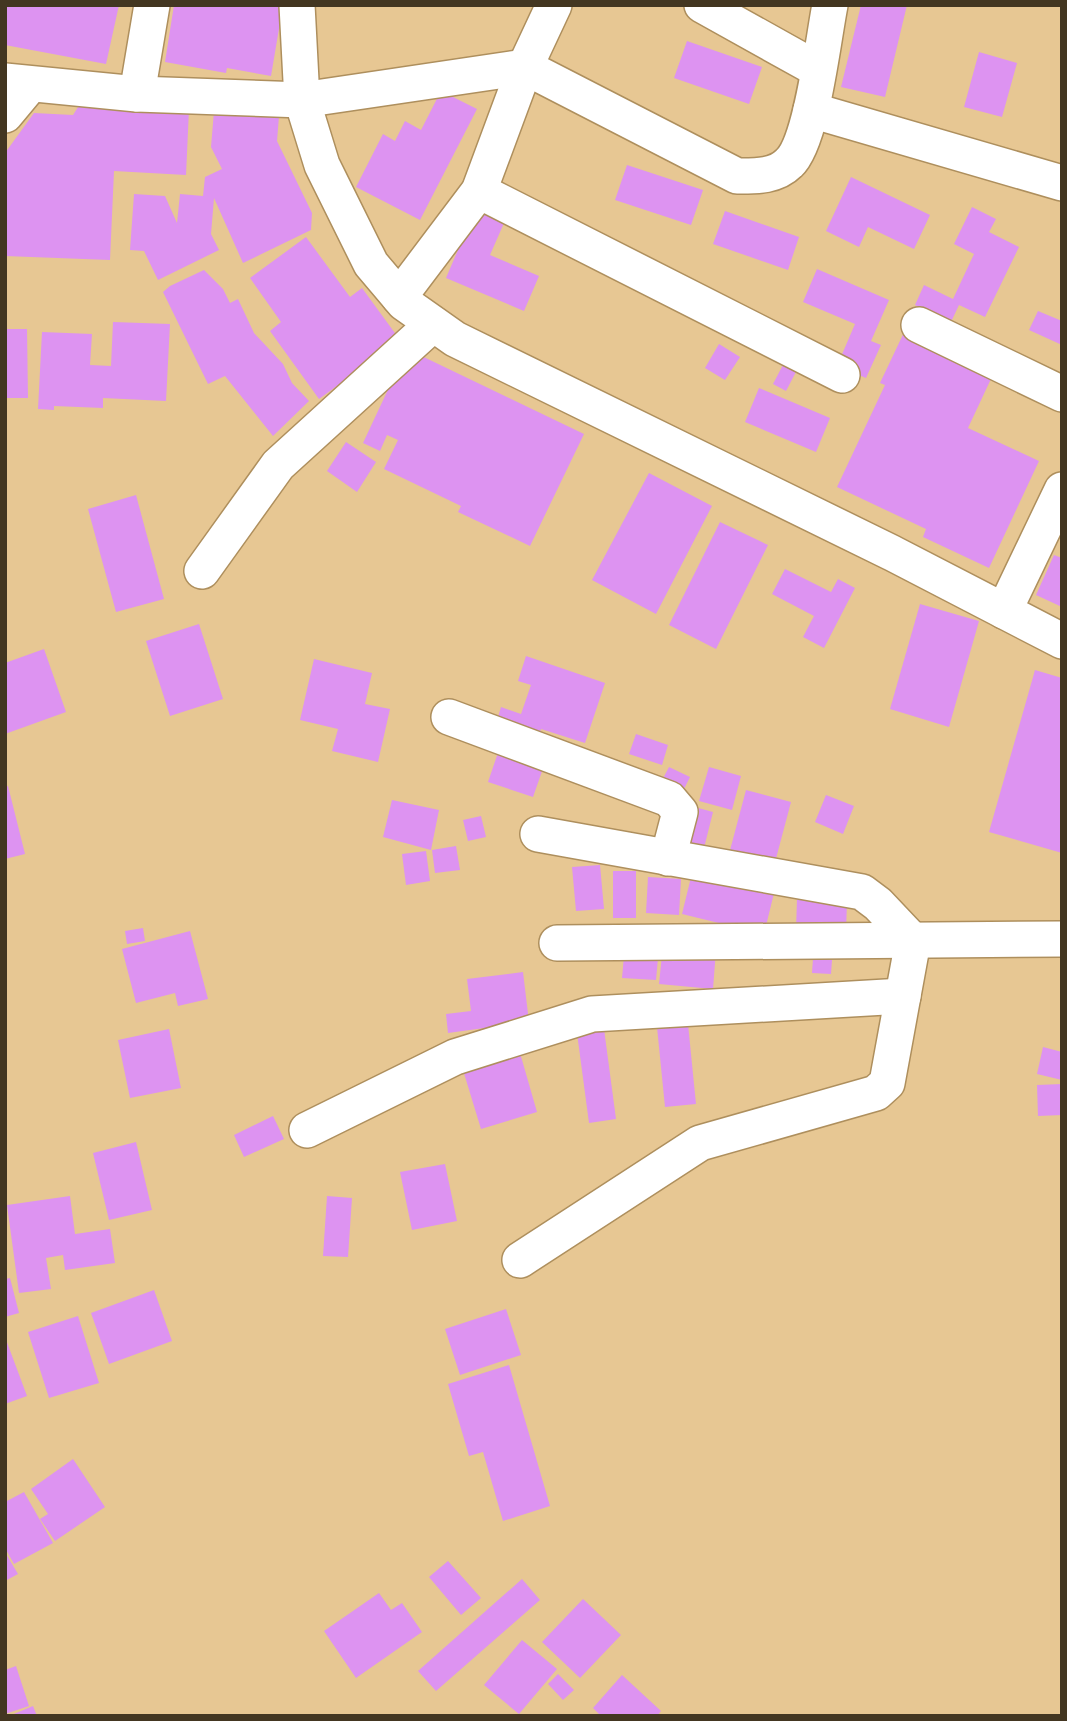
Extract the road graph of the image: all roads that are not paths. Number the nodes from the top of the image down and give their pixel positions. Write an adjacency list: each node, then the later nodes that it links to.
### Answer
1 (152, 5): 9 (street)
2 (297, 5): 10 (street)
3 (554, 5): 6 (street)
4 (702, 5): 7 (street)
5 (830, 5): 7 (street)
6 (525, 67): 10 (street); 11 (street); 14 (street)
7 (817, 69): 11 (street)
8 (18, 83): 9 (street); 12 (street)
9 (137, 94): 10 (street)
10 (302, 100): 15 (street)
11 (811, 110): 13 (street)
12 (5, 116)
13 (1062, 183)
14 (479, 191): 15 (street); 18 (street)
15 (399, 297): 16 (street)
16 (433, 324): 21 (street); 22 (street)
17 (919, 325): 19 (street)
18 (842, 375)
19 (1062, 394)
20 (1062, 490): 22 (street)
21 (202, 571)
22 (1004, 611): 23 (street)
23 (1062, 641)
24 (449, 717): 26 (street)
25 (538, 834): 26 (street)
26 (668, 858): 28 (street)
27 (1062, 939): 28 (street)
28 (913, 941): 29 (street); 30 (street)
29 (557, 943)
30 (903, 996): 31 (street); 32 (street)
31 (307, 1130)
32 (520, 1260)

